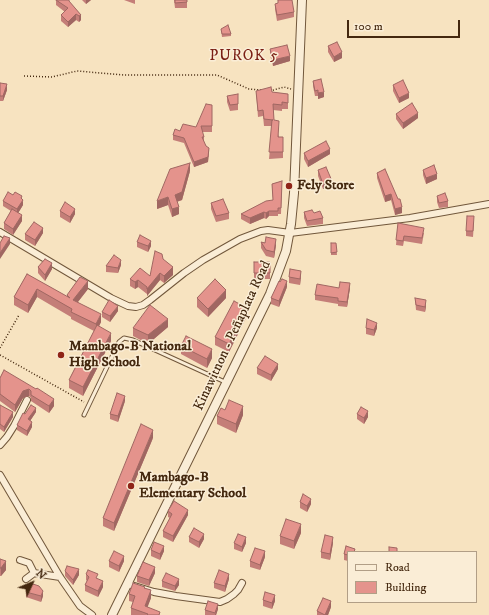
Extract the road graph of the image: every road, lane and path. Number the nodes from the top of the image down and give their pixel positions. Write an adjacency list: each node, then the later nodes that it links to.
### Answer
1 (302, 0): 5 (street, Kinawitnon - Peñaplata Road)
2 (24, 76): 3 (path)
3 (263, 90)
4 (270, 91): 5 (path)
5 (298, 92): 8 (street, Kinawitnon - Peñaplata Road)
6 (489, 204): 8 (street)
7 (0, 232): 8 (street)
8 (290, 233): 12 (street, Kinawitnon - Peñaplata Road)
9 (20, 314): 10 (path)
10 (0, 348)
11 (0, 356): 14 (path)
12 (227, 383): 14 (lane); 23 (street, Kinawitnon - Peñaplata Road)
13 (27, 400): 16 (street)
14 (89, 404): 15 (lane)
15 (84, 415)
16 (0, 445)
17 (0, 475): 20 (street)
18 (20, 560): 19 (street)
19 (34, 573): 20 (street); 21 (street)
20 (60, 577): 24 (street)
21 (26, 579)
22 (242, 583): 23 (street)
23 (128, 584): 25 (street, Kinawitnon - Peñaplata Road)
24 (92, 615)
25 (112, 615)

